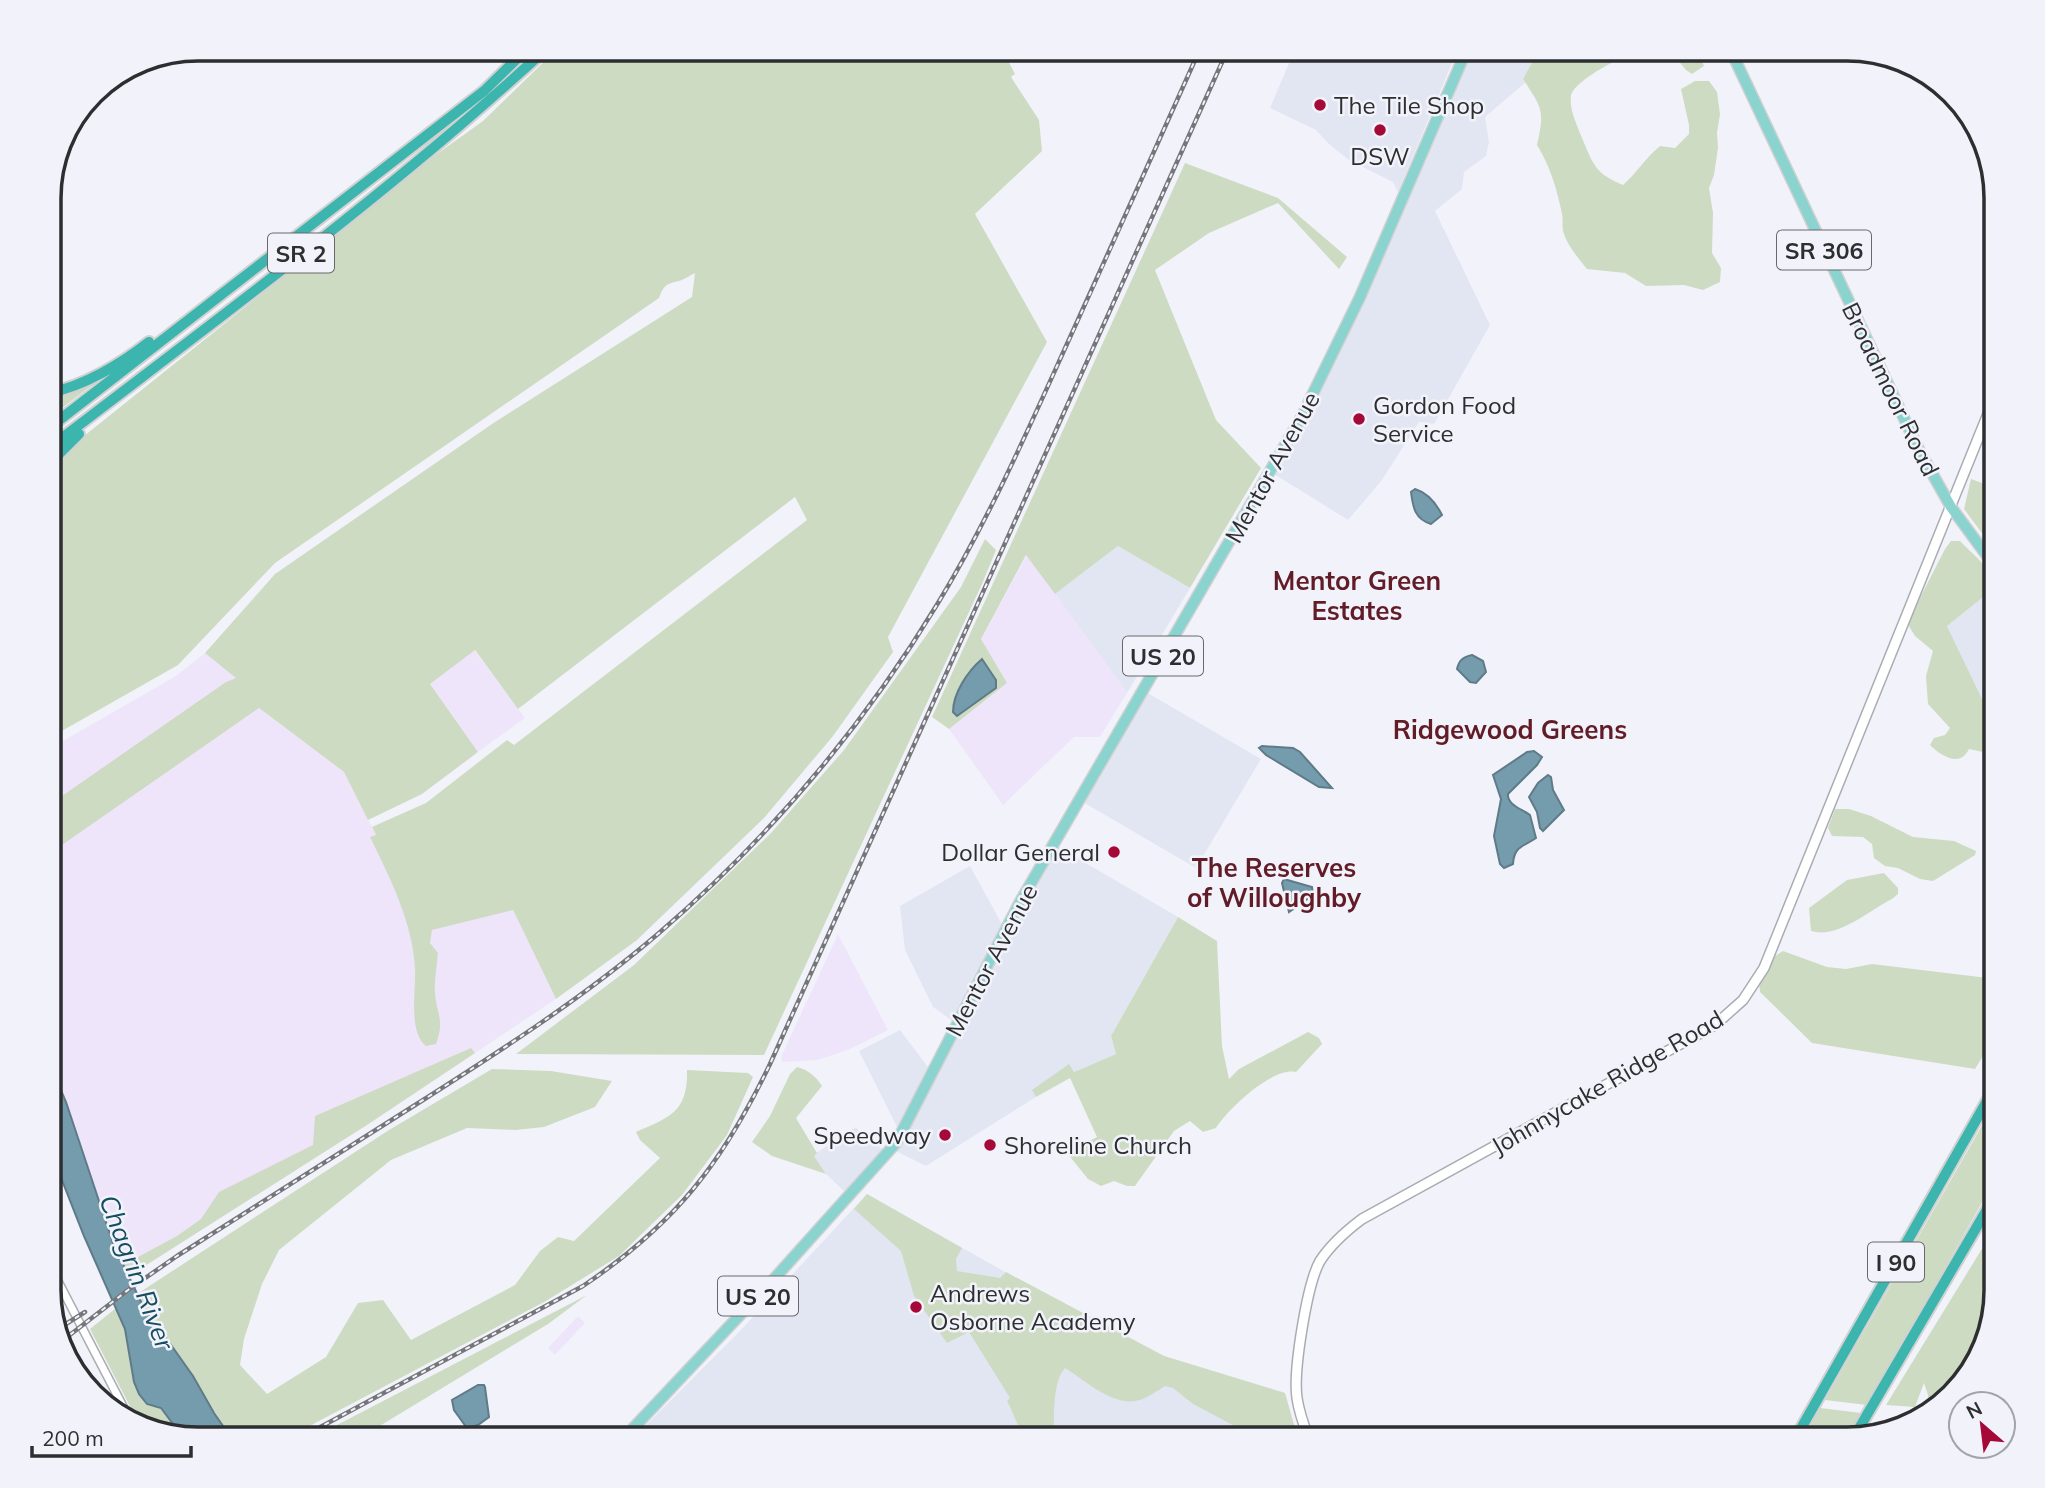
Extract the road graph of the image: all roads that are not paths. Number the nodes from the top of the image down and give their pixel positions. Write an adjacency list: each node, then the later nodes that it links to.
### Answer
1 (1462, 61): 21 (main road, Mentor Avenue / US 20)
2 (1736, 61): 12 (main road, Broadmoor Road / SR 306)
3 (514, 62): 5 (highway, SR 2)
4 (532, 62): 6 (highway, SR 2)
5 (271, 256): 7 (highway); 8 (highway, SR 2)
6 (244, 298): 10 (highway, SR 2); 11 (highway)
7 (62, 391)
8 (62, 418)
9 (1984, 424): 12 (main road, Johnnycake Ridge Road)
10 (62, 438)
11 (62, 450)
12 (1951, 507): 13 (main road, Broadmoor Road / SR 306); 22 (main road, Johnnycake Ridge Road)
13 (1984, 552)
14 (1984, 1102): 16 (highway)
15 (1984, 1106): 16 (highway, I 90)
16 (1964, 1140): 23 (highway, I 90)
17 (1984, 1215): 20 (highway, I 90)
18 (62, 1289): 19 (street)
19 (122, 1404)
20 (1861, 1425)
21 (634, 1427)
22 (1306, 1427)
23 (1802, 1427)

